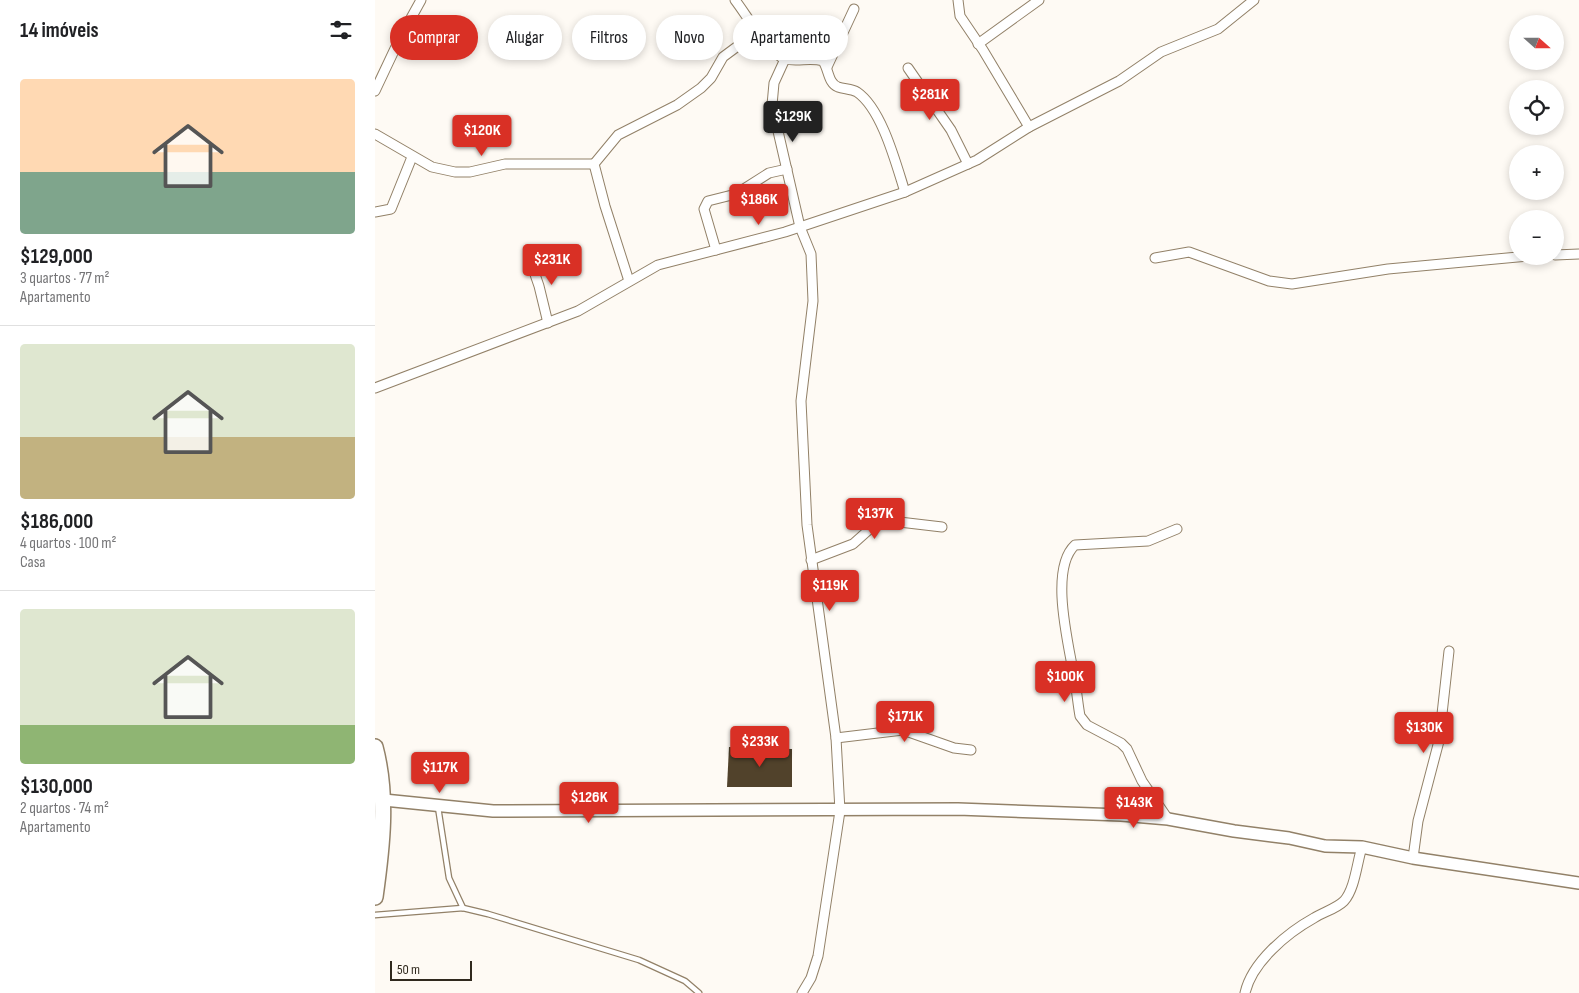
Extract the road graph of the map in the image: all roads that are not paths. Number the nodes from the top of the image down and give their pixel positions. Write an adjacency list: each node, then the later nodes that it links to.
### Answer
1 (421, 0): 14 (street)
2 (735, 0): 7 (street)
3 (958, 0): 8 (street)
4 (1039, 0): 8 (street)
5 (1255, 0): 15 (street)
6 (854, 9): 12 (street)
7 (746, 15)
8 (978, 44): 15 (street)
9 (733, 50): 18 (street)
10 (785, 60): 20 (street)
11 (818, 60): 12 (street)
12 (827, 67): 21 (street)
13 (908, 68): 19 (street)
14 (375, 91)
15 (1029, 127): 19 (street)
16 (375, 134): 17 (street)
17 (412, 156): 18 (street); 22 (street)
18 (594, 164): 30 (street)
19 (968, 164): 21 (street)
20 (787, 169): 23 (street); 24 (street)
21 (905, 192): 23 (street)
22 (375, 212)
23 (800, 227): 24 (street); 35 (street)
24 (716, 250): 30 (street)
25 (1579, 254): 26 (street)
26 (1564, 255)
27 (529, 258): 31 (street)
28 (1155, 258): 29 (street)
29 (1509, 258)
30 (629, 282): 31 (street)
31 (548, 323): 32 (street)
32 (375, 388)
33 (942, 527): 35 (street)
34 (1177, 529): 44 (street)
35 (811, 560): 37 (street)
36 (1449, 651): 46 (street)
37 (835, 738): 39 (street); 43 (street)
38 (375, 747): 40 (highway)
39 (971, 750)
40 (378, 768): 41 (highway)
41 (384, 800): 42 (street); 48 (highway)
42 (437, 807): 43 (street); 49 (lane)
43 (840, 811): 44 (street); 52 (street)
44 (1168, 818): 45 (street)
45 (1362, 847): 46 (street); 53 (street)
46 (1413, 858): 47 (street)
47 (1579, 882)
48 (375, 897)
49 (463, 908): 50 (lane); 51 (lane)
50 (375, 915)
51 (699, 993)
52 (802, 993)
53 (1245, 993)

